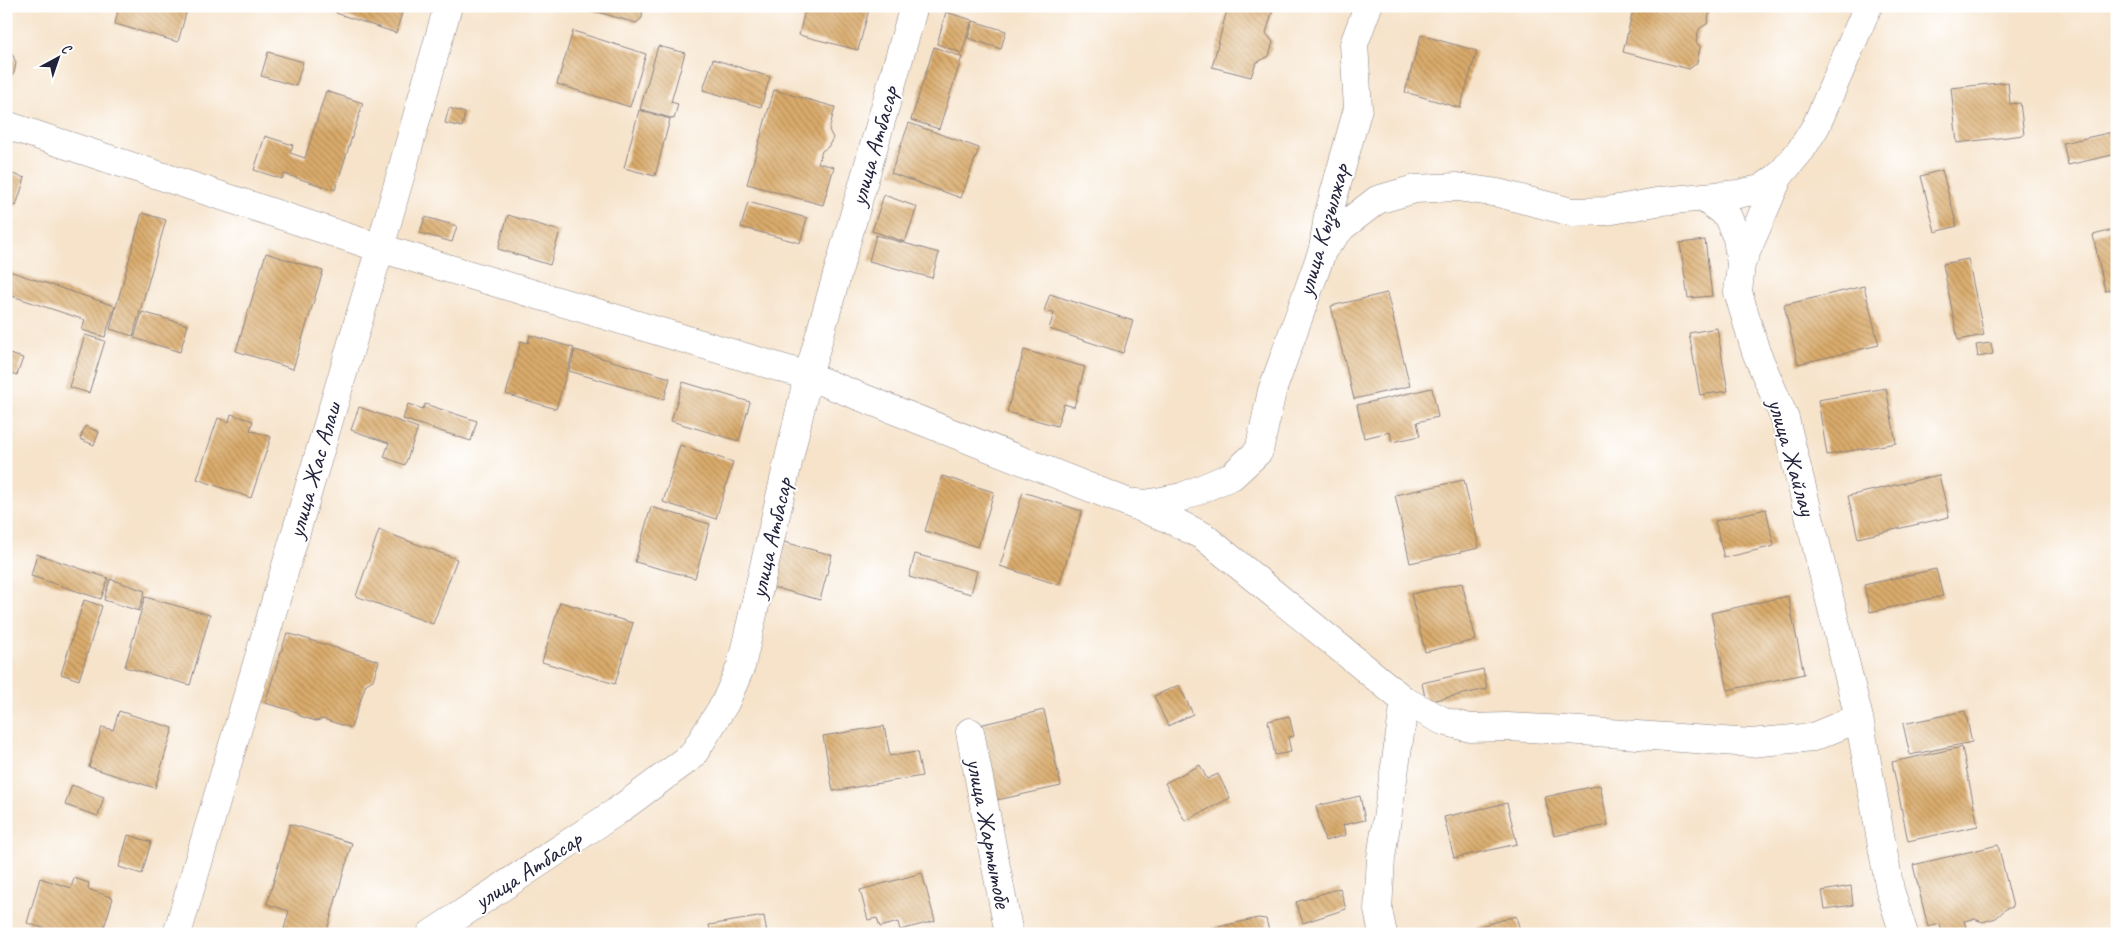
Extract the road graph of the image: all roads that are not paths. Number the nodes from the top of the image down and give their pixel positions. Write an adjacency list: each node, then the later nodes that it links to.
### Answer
1 (448, 6): 8 (street, улица Жас Алаш)
2 (914, 6): 11 (street, улица Атбасар)
3 (1368, 6): 9 (street, улица Кызылжар)
4 (1868, 6): 6 (street, улица Жайлау)
5 (6, 125): 8 (street)
6 (1779, 176): 7 (street); 10 (street, улица Жайлау)
7 (1702, 197): 9 (street); 10 (street)
8 (380, 248): 11 (street); 16 (street, улица Жас Алаш)
9 (1322, 249): 12 (street, улица Кызылжар)
10 (1741, 264): 14 (street, улица Жайлау)
11 (808, 376): 12 (street); 17 (street, улица Атбасар)
12 (1126, 502): 13 (street)
13 (1405, 701): 14 (street); 19 (street)
14 (1859, 718): 20 (street, улица Жайлау)
15 (970, 732): 18 (street, улица Жартытобе)
16 (177, 934)
17 (431, 934)
18 (1009, 934)
19 (1383, 934)
20 (1904, 934)

